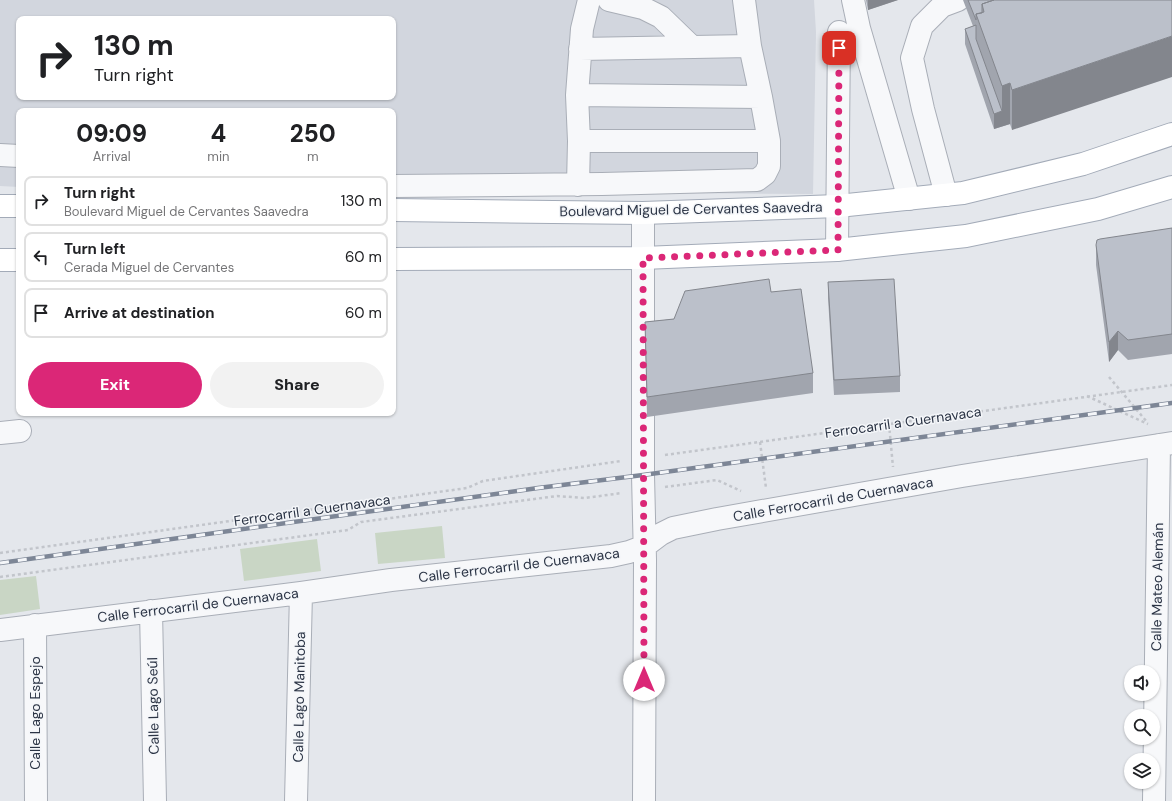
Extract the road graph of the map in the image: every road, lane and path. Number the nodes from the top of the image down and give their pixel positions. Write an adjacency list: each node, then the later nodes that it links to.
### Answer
1 (589, 0): 9 (street)
2 (609, 0): 8 (street)
3 (744, 0): 7 (street)
4 (853, 0): 21 (street)
5 (958, 0): 20 (street)
6 (839, 32): 24 (street)
7 (750, 46): 8 (street); 11 (street)
8 (692, 47): 9 (street)
9 (580, 49): 10 (street)
10 (577, 95): 11 (street); 13 (street)
11 (761, 97): 14 (street)
12 (1172, 134): 20 (main road, Boulevard Miguel de Cervantes Saavedra)
13 (579, 142): 14 (street); 17 (street)
14 (768, 142): 17 (street)
15 (0, 155): 16 (street)
16 (16, 156)
17 (578, 184): 18 (street)
18 (396, 186)
19 (1172, 187): 27 (main road)
20 (946, 195): 21 (main road, Boulevard Miguel de Cervantes Saavedra)
21 (908, 199): 24 (main road, Boulevard Miguel de Cervantes Saavedra)
22 (0, 206): 23 (main road)
23 (16, 206)
24 (838, 206): 26 (main road, Boulevard Miguel de Cervantes Saavedra); 27 (street)
25 (396, 210): 26 (main road, Boulevard Miguel de Cervantes Saavedra)
26 (643, 213): 28 (street)
27 (838, 250): 28 (main road)
28 (643, 258): 29 (main road); 44 (street)
29 (396, 259)
30 (0, 260): 31 (main road)
31 (16, 260)
32 (1109, 377): 34 (path)
33 (1172, 385): 34 (path, Ferrocarril a Cuernavaca)
34 (1121, 392): 35 (path, Ferrocarril a Cuernavaca); 35 (path)
35 (1087, 396): 36 (path, Ferrocarril a Cuernavaca)
36 (889, 424): 37 (path, Ferrocarril a Cuernavaca); 41 (path)
37 (760, 442): 39 (path, Ferrocarril a Cuernavaca); 42 (path)
38 (1166, 444): 44 (street, Calle Ferrocarril de Cuernavaca); 55 (street, Calle Mateo Alemán)
39 (659, 456)
40 (622, 461): 45 (path, Ferrocarril a Cuernavaca)
41 (893, 468)
42 (766, 488)
43 (622, 493): 46 (path)
44 (645, 546): 47 (street, Calle Ferrocarril de Cuernavaca); 54 (street)
45 (0, 553)
46 (0, 577)
47 (301, 593): 48 (street, Calle Ferrocarril de Cuernavaca); 53 (street, Calle Lago Manitoba)
48 (151, 611): 49 (street, Calle Ferrocarril de Cuernavaca); 52 (street, Calle Lago Seúl)
49 (35, 625): 50 (street, Calle Ferrocarril de Cuernavaca); 51 (street, Calle Lago Espejo)
50 (0, 630)
51 (36, 801)
52 (155, 801)
53 (296, 801)
54 (644, 801)
55 (1154, 801)

